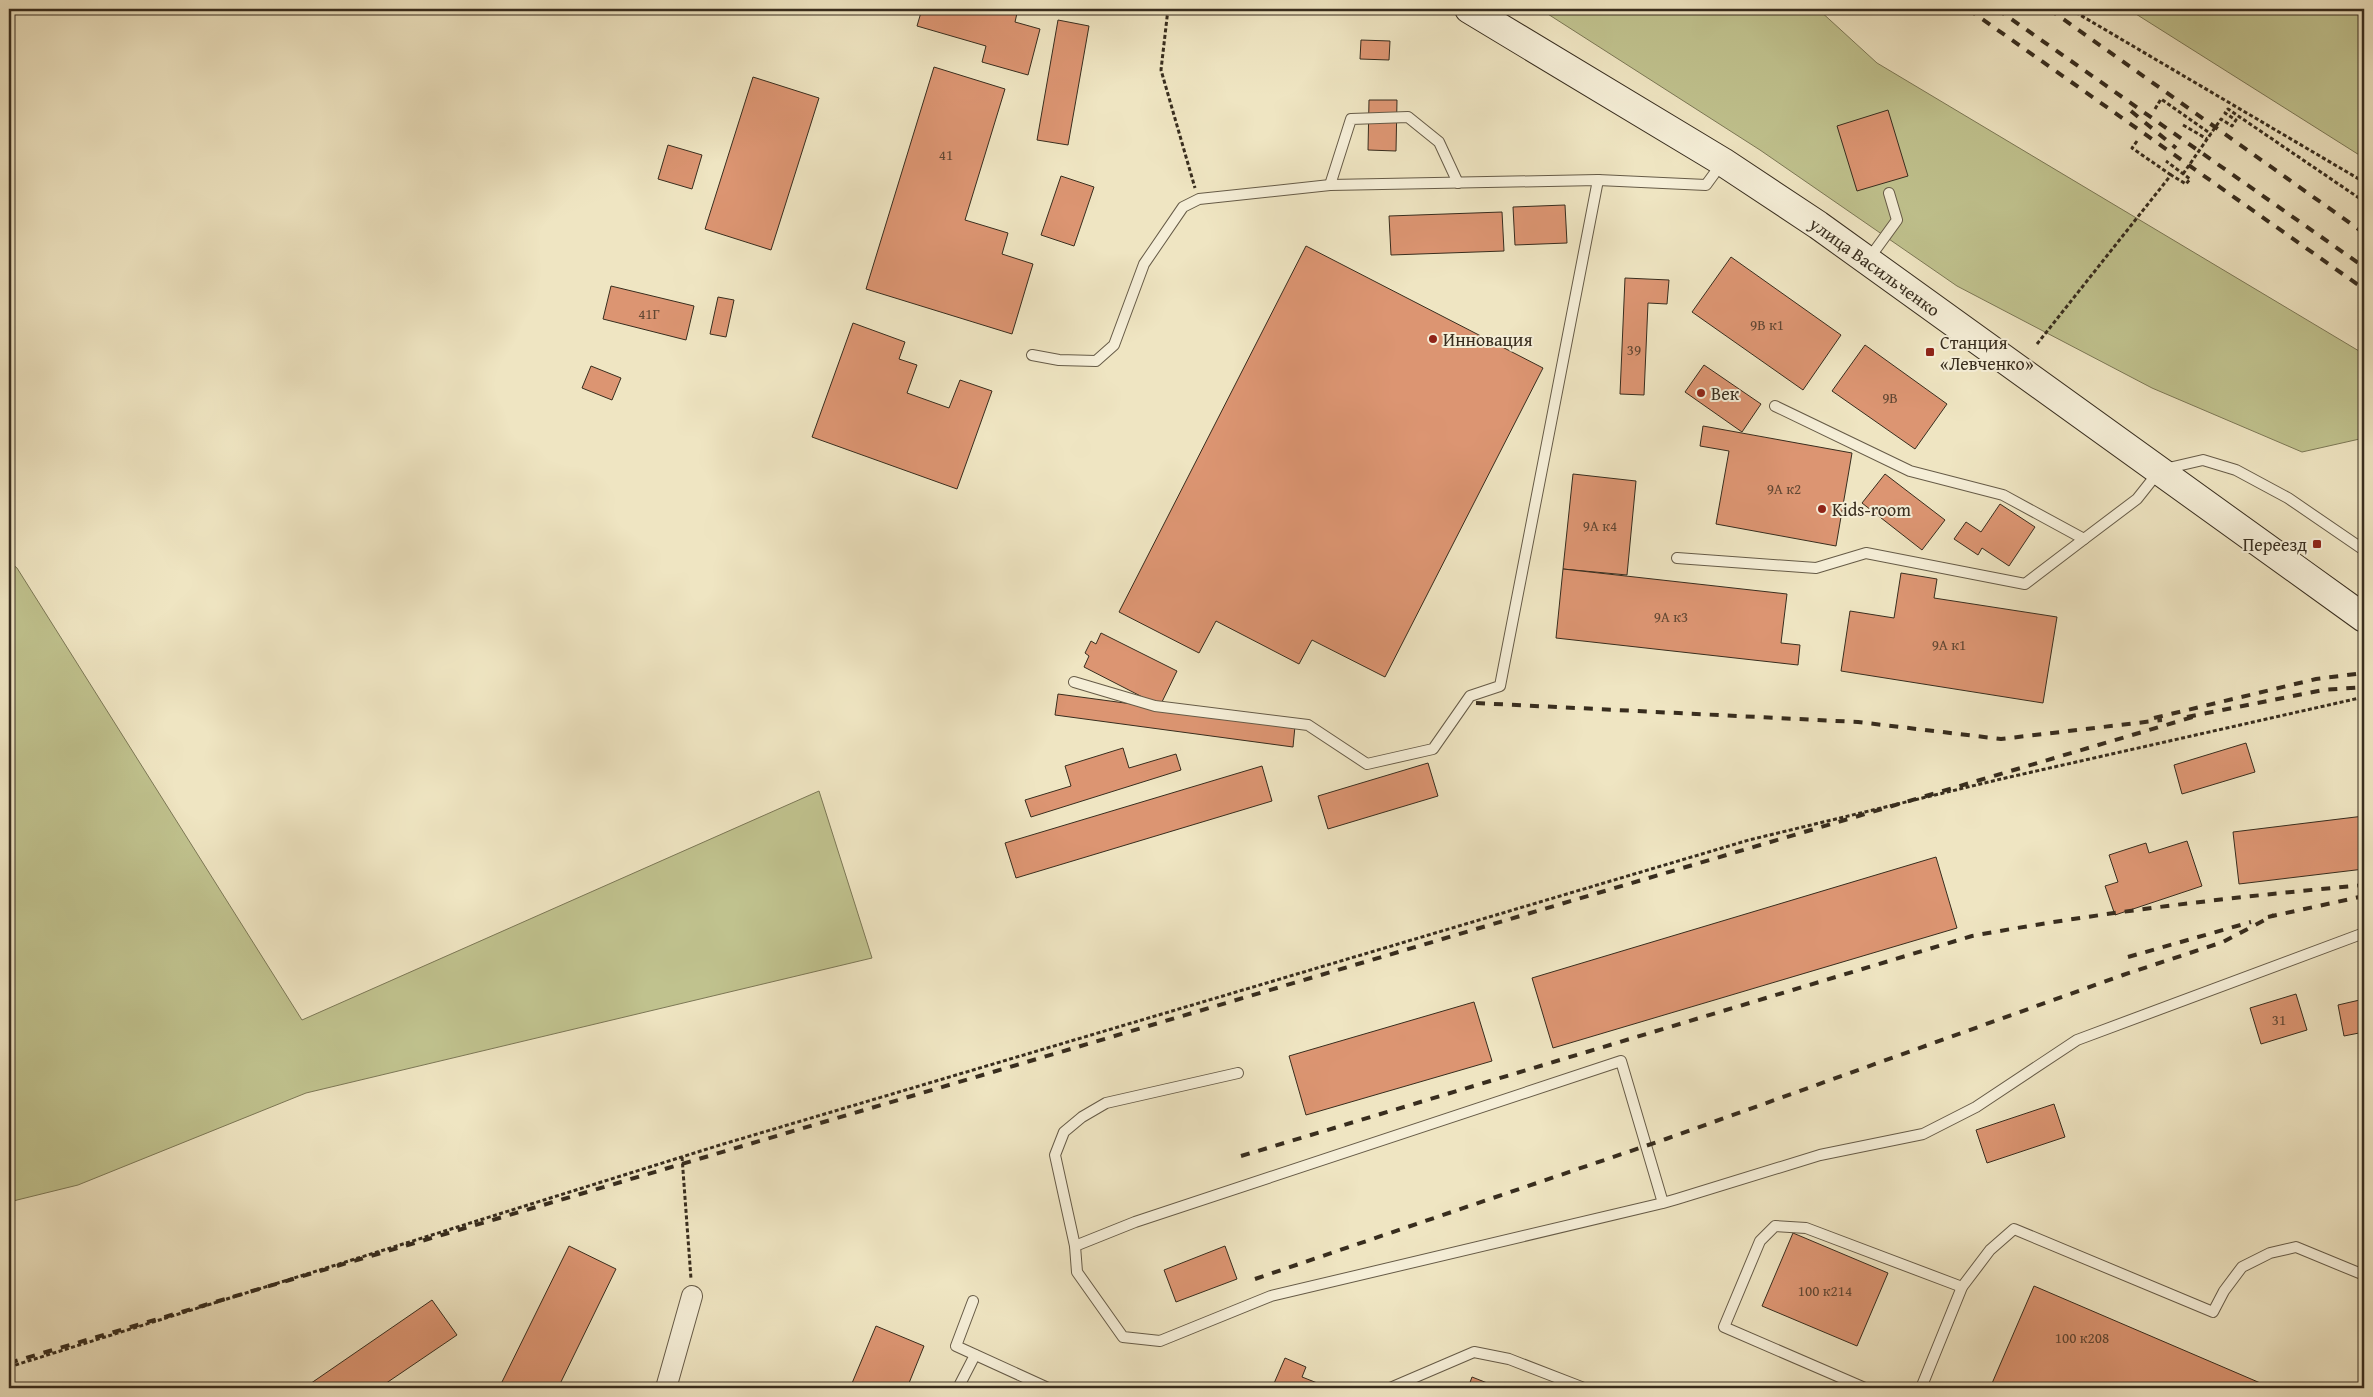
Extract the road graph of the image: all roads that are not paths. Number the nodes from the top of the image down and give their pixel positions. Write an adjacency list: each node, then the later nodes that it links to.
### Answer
1 (1469, 9): 2 (main road, улица Васильченко)
2 (1723, 162): 3 (lane); 7 (main road, улица Васильченко)
3 (1598, 180): 4 (lane); 15 (lane)
4 (1458, 182): 5 (lane); 5 (lane)
5 (1330, 185): 8 (lane)
6 (1889, 193): 7 (lane)
7 (1867, 261): 10 (main road, улица Васильченко)
8 (1032, 355)
9 (1775, 406): 11 (lane)
10 (2160, 470): 11 (lane); 12 (lane); 14 (main road, улица Васильченко)
11 (2084, 539): 13 (lane)
12 (2364, 550)
13 (1677, 558)
14 (2364, 618)
15 (1074, 682)
16 (2364, 933): 18 (lane)
17 (1238, 1073): 19 (lane)
18 (1663, 1203): 19 (lane); 19 (lane)
19 (1075, 1246)
20 (2364, 1275): 21 (lane)
21 (1962, 1287): 30 (lane); 31 (lane)
22 (692, 1296): 25 (street)
23 (973, 1301): 24 (lane)
24 (975, 1355): 26 (lane); 27 (lane)
25 (666, 1388)
26 (958, 1388)
27 (1048, 1388)
28 (1390, 1388): 29 (lane)
29 (1584, 1388)
30 (1865, 1388)
31 (1921, 1388)

